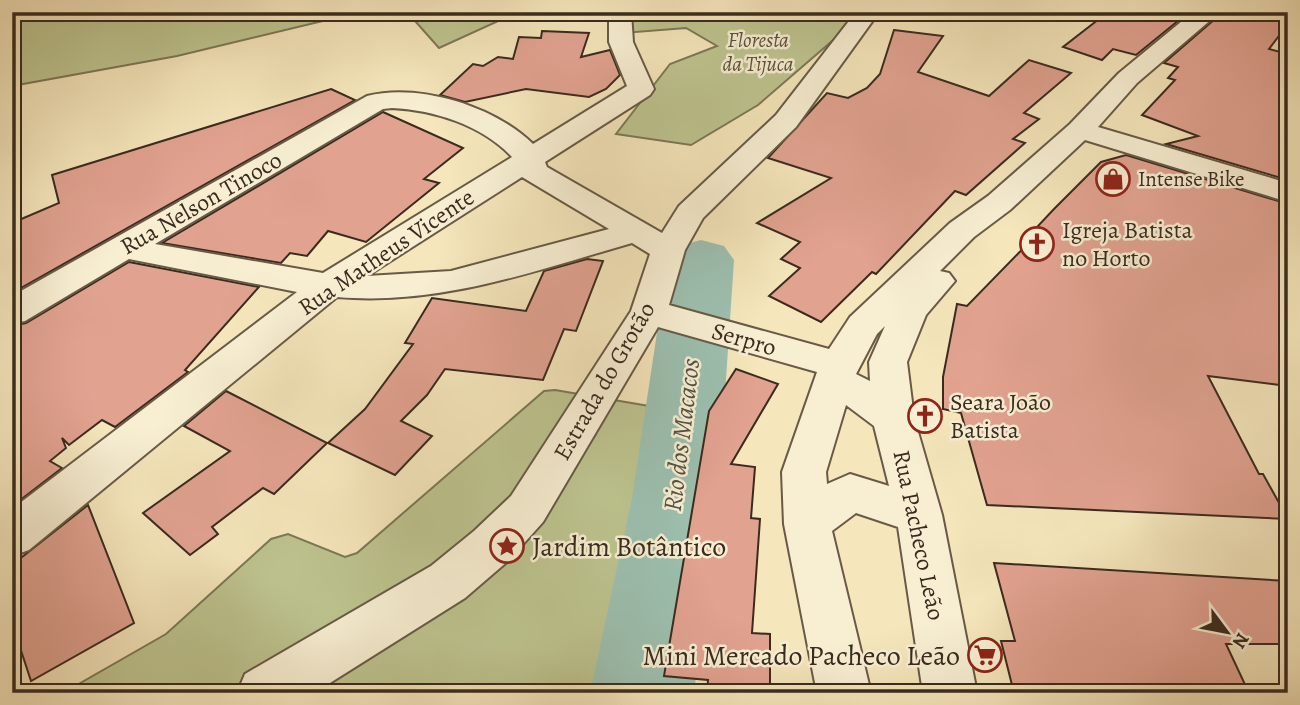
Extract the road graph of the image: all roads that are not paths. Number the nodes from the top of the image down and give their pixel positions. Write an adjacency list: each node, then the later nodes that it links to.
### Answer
1 (868, 12): 10 (street, Estrada do Grotão)
2 (1209, 12): 4 (street, Rua Pacheco Leão)
3 (623, 17): 5 (street, Rua Matheus Vicente)
4 (1080, 131): 6 (street); 7 (street, Rua Pacheco Leão)
5 (530, 157): 8 (street); 9 (street, Rua Nelson Tinoco); 11 (street, Rua Matheus Vicente)
6 (1288, 193)
7 (999, 204): 14 (street, Rua Pacheco Leão); 15 (street, Rua Pacheco Leão)
8 (634, 232): 10 (street); 11 (street)
9 (123, 248): 11 (street); 12 (street, Rua Nelson Tinoco)
10 (668, 250): 13 (street, Estrada do Grotão)
11 (330, 284): 18 (street, Rua Matheus Vicente)
12 (12, 312)
13 (649, 312): 14 (street, Serpro); 19 (street, Estrada do Grotão)
14 (836, 372): 15 (street, Serpro); 17 (street, Rua Pacheco Leão)
15 (893, 418): 16 (street, Rua Pacheco Leão)
16 (919, 515): 17 (street); 21 (street, Rua Pacheco Leão)
17 (807, 524): 20 (street, Rua Pacheco Leão)
18 (12, 536)
19 (264, 693)
20 (844, 693)
21 (950, 693)

